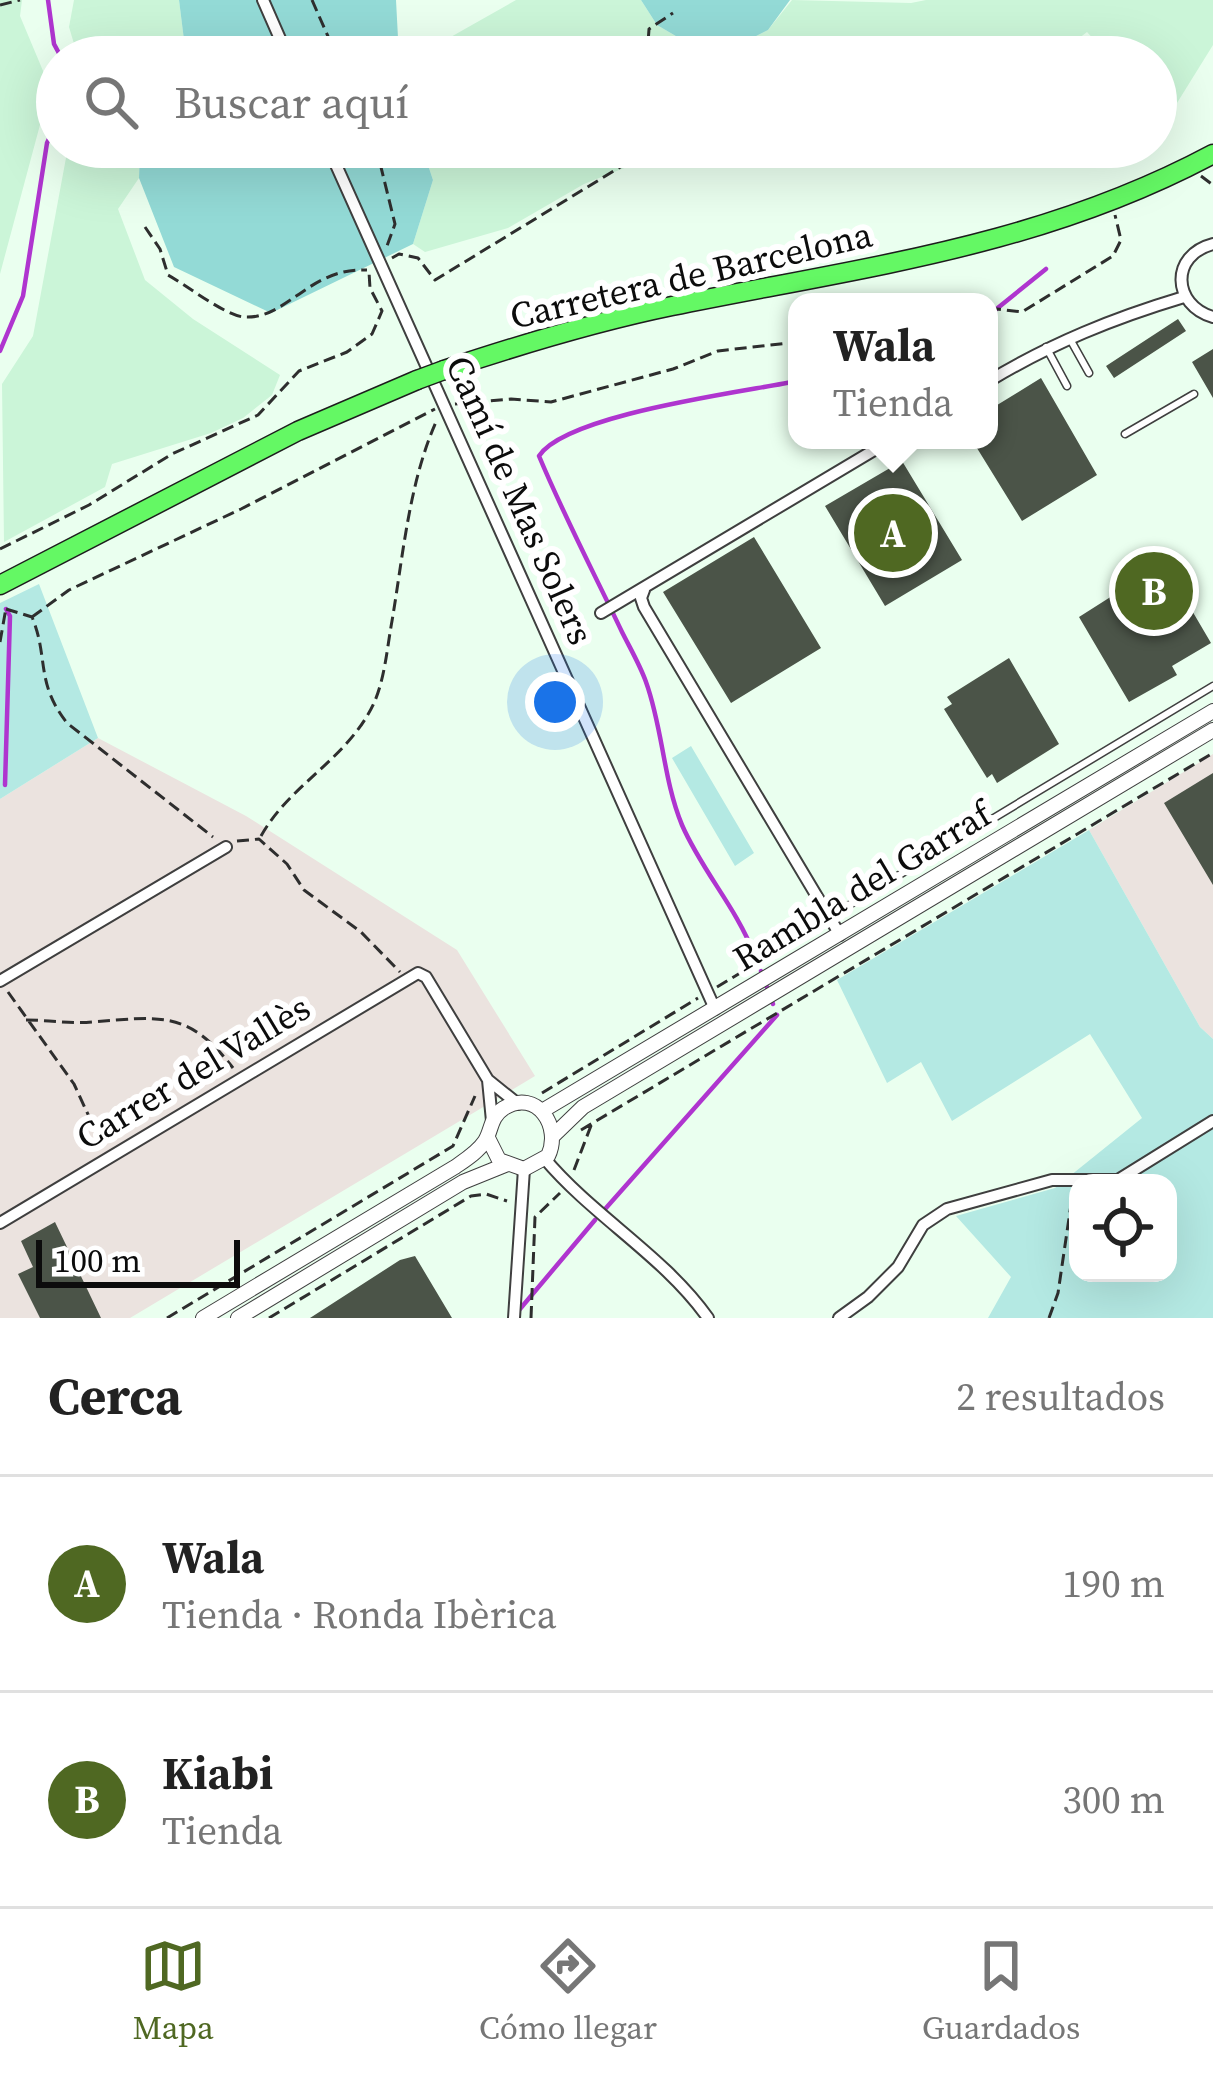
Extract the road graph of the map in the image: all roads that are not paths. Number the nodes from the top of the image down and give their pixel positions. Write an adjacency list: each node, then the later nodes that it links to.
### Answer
1 (263, 0): 2 (street)
2 (279, 36)
3 (1213, 154): 16 (highway, Carretera de Barcelona, bridge)
4 (336, 168): 28 (street, Camí de Mas Solers)
5 (1213, 244): 6 (street)
6 (1184, 297): 7 (street); 8 (street)
7 (1213, 317)
8 (1069, 337): 9 (street); 10 (lane)
9 (1046, 347): 11 (street); 12 (lane)
10 (1089, 373)
11 (998, 376)
12 (1066, 386)
13 (1194, 394): 14 (lane)
14 (1125, 434)
15 (877, 449): 17 (street)
16 (3, 584)
17 (644, 590): 18 (street); 23 (street)
18 (601, 613)
19 (1213, 686): 23 (lane, Rambla del Garraf)
20 (1213, 711): 24 (street, Rambla del Garraf)
21 (1213, 730): 26 (street, Rambla del Garraf)
22 (226, 847): 25 (street)
23 (827, 914): 24 (street)
24 (840, 935): 26 (street, Rambla del Garraf)
25 (1, 981)
26 (775, 983): 27 (street, Rambla del Garraf)
27 (759, 992): 28 (street, Rambla del Garraf); 35 (street, Rambla del Garraf)
28 (715, 1010): 30 (street, Rambla del Garraf)
29 (488, 1080): 31 (street); 32 (street); 38 (street, Carrer del Vallès)
30 (540, 1103): 31 (street); 35 (street)
31 (518, 1104): 32 (street)
32 (492, 1120): 34 (street)
33 (1213, 1121): 43 (street)
34 (488, 1138): 36 (street); 39 (street)
35 (550, 1146): 37 (street, Rambla del Garraf); 42 (street)
36 (506, 1165): 37 (street); 40 (street)
37 (524, 1169): 41 (street)
38 (0, 1223)
39 (203, 1318)
40 (238, 1318)
41 (514, 1318)
42 (708, 1318)
43 (839, 1318)

